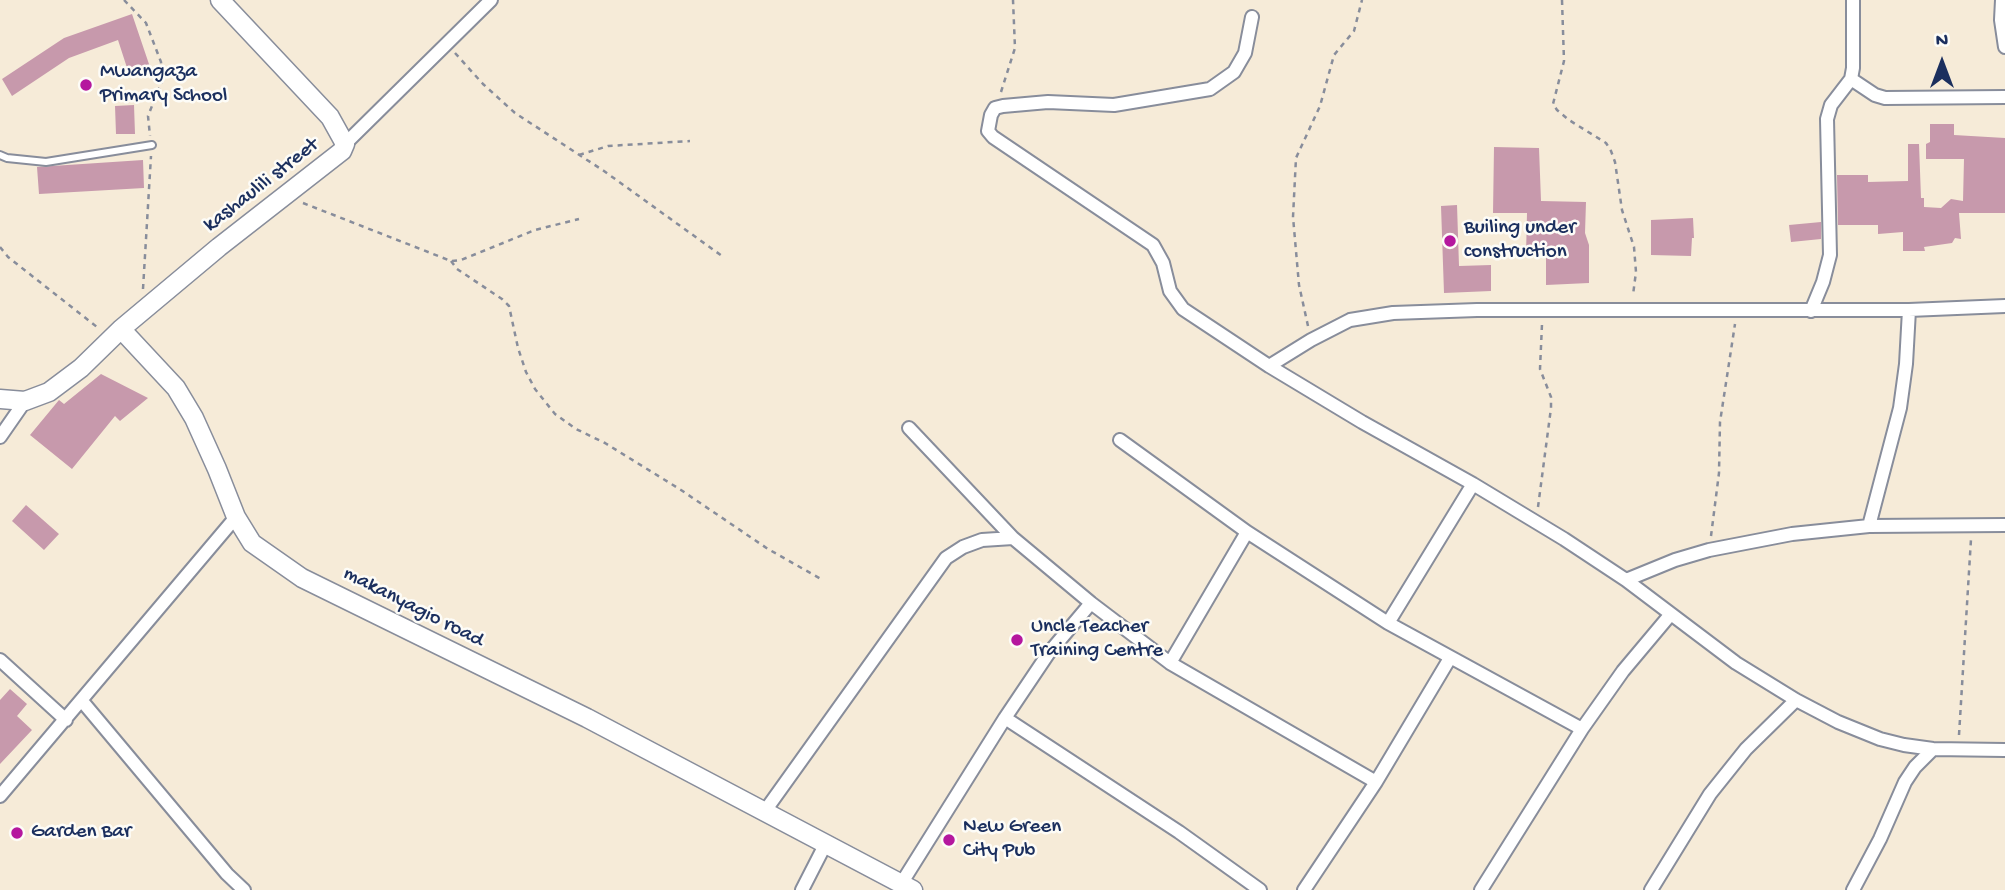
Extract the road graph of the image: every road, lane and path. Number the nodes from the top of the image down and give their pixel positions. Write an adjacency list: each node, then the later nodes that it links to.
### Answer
1 (220, 0): 15 (street, kashaulili street)
2 (491, 0): 9 (street)
3 (1013, 0): 13 (path)
4 (1362, 0): 31 (path)
5 (1562, 0): 27 (path)
6 (1853, 0): 11 (street)
7 (2002, 0): 10 (street)
8 (1252, 16): 13 (street)
9 (447, 45): 15 (street); 18 (path)
10 (2005, 47)
11 (1851, 79): 12 (street); 29 (street)
12 (2005, 97)
13 (995, 108): 32 (street)
14 (690, 141): 18 (path)
15 (345, 144): 19 (street, kashaulili street)
16 (152, 145): 17 (lane)
17 (0, 155)
18 (578, 155): 22 (path)
19 (285, 196): 23 (path); 30 (street, kashaulili street)
20 (579, 219): 23 (path)
21 (0, 247): 30 (path)
22 (722, 256)
23 (451, 261): 47 (path)
24 (2005, 306): 26 (street)
25 (1542, 310): 27 (street); 31 (street); 40 (path)
26 (1909, 310): 29 (street); 42 (street)
27 (1630, 311): 28 (street)
28 (1737, 311): 29 (street); 46 (path)
29 (1811, 311)
30 (116, 334): 34 (street); 39 (street, makanyagio road)
31 (1311, 340): 32 (street)
32 (1269, 366): 38 (street)
33 (0, 399): 34 (street)
34 (25, 401): 36 (street)
35 (909, 428): 45 (street)
36 (0, 437)
37 (1120, 440): 44 (street)
38 (1473, 484): 40 (street); 51 (street)
39 (236, 517): 56 (street); 65 (street, makanyagio road)
40 (1537, 522): 48 (street)
41 (1972, 525): 42 (street); 43 (street); 61 (path)
42 (1870, 526): 46 (street)
43 (2005, 526)
44 (1247, 531): 51 (street); 54 (street)
45 (1013, 538): 49 (street); 65 (street)
46 (1709, 550): 48 (street)
47 (821, 579)
48 (1626, 580): 50 (street)
49 (1091, 603): 54 (street); 57 (street)
50 (1670, 615): 55 (street); 59 (street)
51 (1388, 623): 52 (street)
52 (1450, 658): 59 (street); 63 (street)
53 (0, 660): 58 (street)
54 (1170, 663): 63 (street)
55 (1796, 700): 60 (street); 73 (street)
56 (82, 701): 58 (street); 68 (street)
57 (1005, 718): 67 (street); 70 (street)
58 (66, 720): 64 (street)
59 (1582, 729): 72 (street)
60 (1933, 750): 61 (street); 74 (street)
61 (1958, 750): 62 (street)
62 (2005, 750)
63 (1376, 782): 71 (street)
64 (0, 796)
65 (765, 811): 66 (street, makanyagio road)
66 (825, 845): 67 (street, makanyagio road); 69 (street)
67 (907, 887)
68 (244, 890)
69 (802, 890)
70 (1260, 890)
71 (1304, 890)
72 (1481, 890)
73 (1651, 890)
74 (1853, 890)

